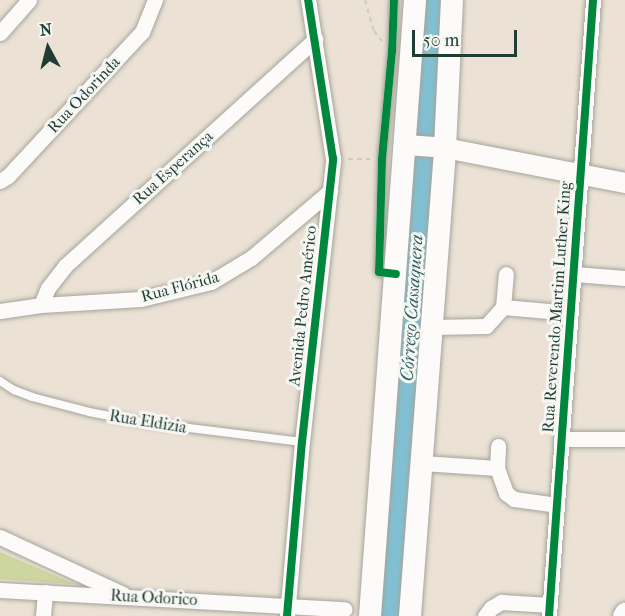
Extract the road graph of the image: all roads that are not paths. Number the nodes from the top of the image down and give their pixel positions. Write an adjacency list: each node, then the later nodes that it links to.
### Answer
1 (29, 0): 8 (street)
2 (155, 0): 12 (street, Rua Odorinda)
3 (308, 0): 9 (street, Avenida Pedro Américo)
4 (394, 0): 15 (lane)
5 (415, 0): 10 (main road)
6 (452, 0): 10 (main road)
7 (594, 0): 11 (street, Rua Reverendo Martim Luther King)
8 (0, 33)
9 (315, 39): 14 (street, Avenida Pedro Américo); 19 (street, Rua Esperança)
10 (424, 147): 11 (street); 15 (main road); 23 (main road)
11 (581, 175): 13 (street); 17 (street, Rua Reverendo Martim Luther King)
12 (0, 181)
13 (625, 183)
14 (330, 191): 19 (street, Rua Flórida); 27 (street, Avenida Pedro Américo)
15 (396, 274): 40 (main road)
16 (506, 274): 20 (street)
17 (573, 274): 18 (street); 22 (street, Rua Reverendo Martim Luther King)
18 (625, 278)
19 (41, 305): 21 (street, Rua Flórida)
20 (503, 307): 22 (street); 23 (street)
21 (0, 310)
22 (571, 313): 26 (street, Rua Reverendo Martim Luther King)
23 (431, 327): 29 (main road)
24 (0, 381): 27 (lane, Rua Eldizia)
25 (625, 439): 26 (street)
26 (561, 440): 31 (street, Rua Reverendo Martim Luther King)
27 (302, 442): 37 (street, Avenida Pedro Américo)
28 (498, 446): 30 (street)
29 (422, 463): 30 (street); 41 (main road)
30 (497, 468): 31 (street)
31 (557, 505): 38 (street, Rua Reverendo Martim Luther King)
32 (0, 537): 35 (street)
33 (0, 590): 34 (street, Rua Odorico)
34 (45, 592): 35 (street, Rua Odorico); 39 (street)
35 (130, 597): 37 (street, Rua Odorico)
36 (344, 609): 37 (street, Rua Odorico)
37 (287, 611)
38 (549, 611): 42 (street)
39 (43, 616)
40 (370, 616)
41 (410, 616)
42 (485, 616)

